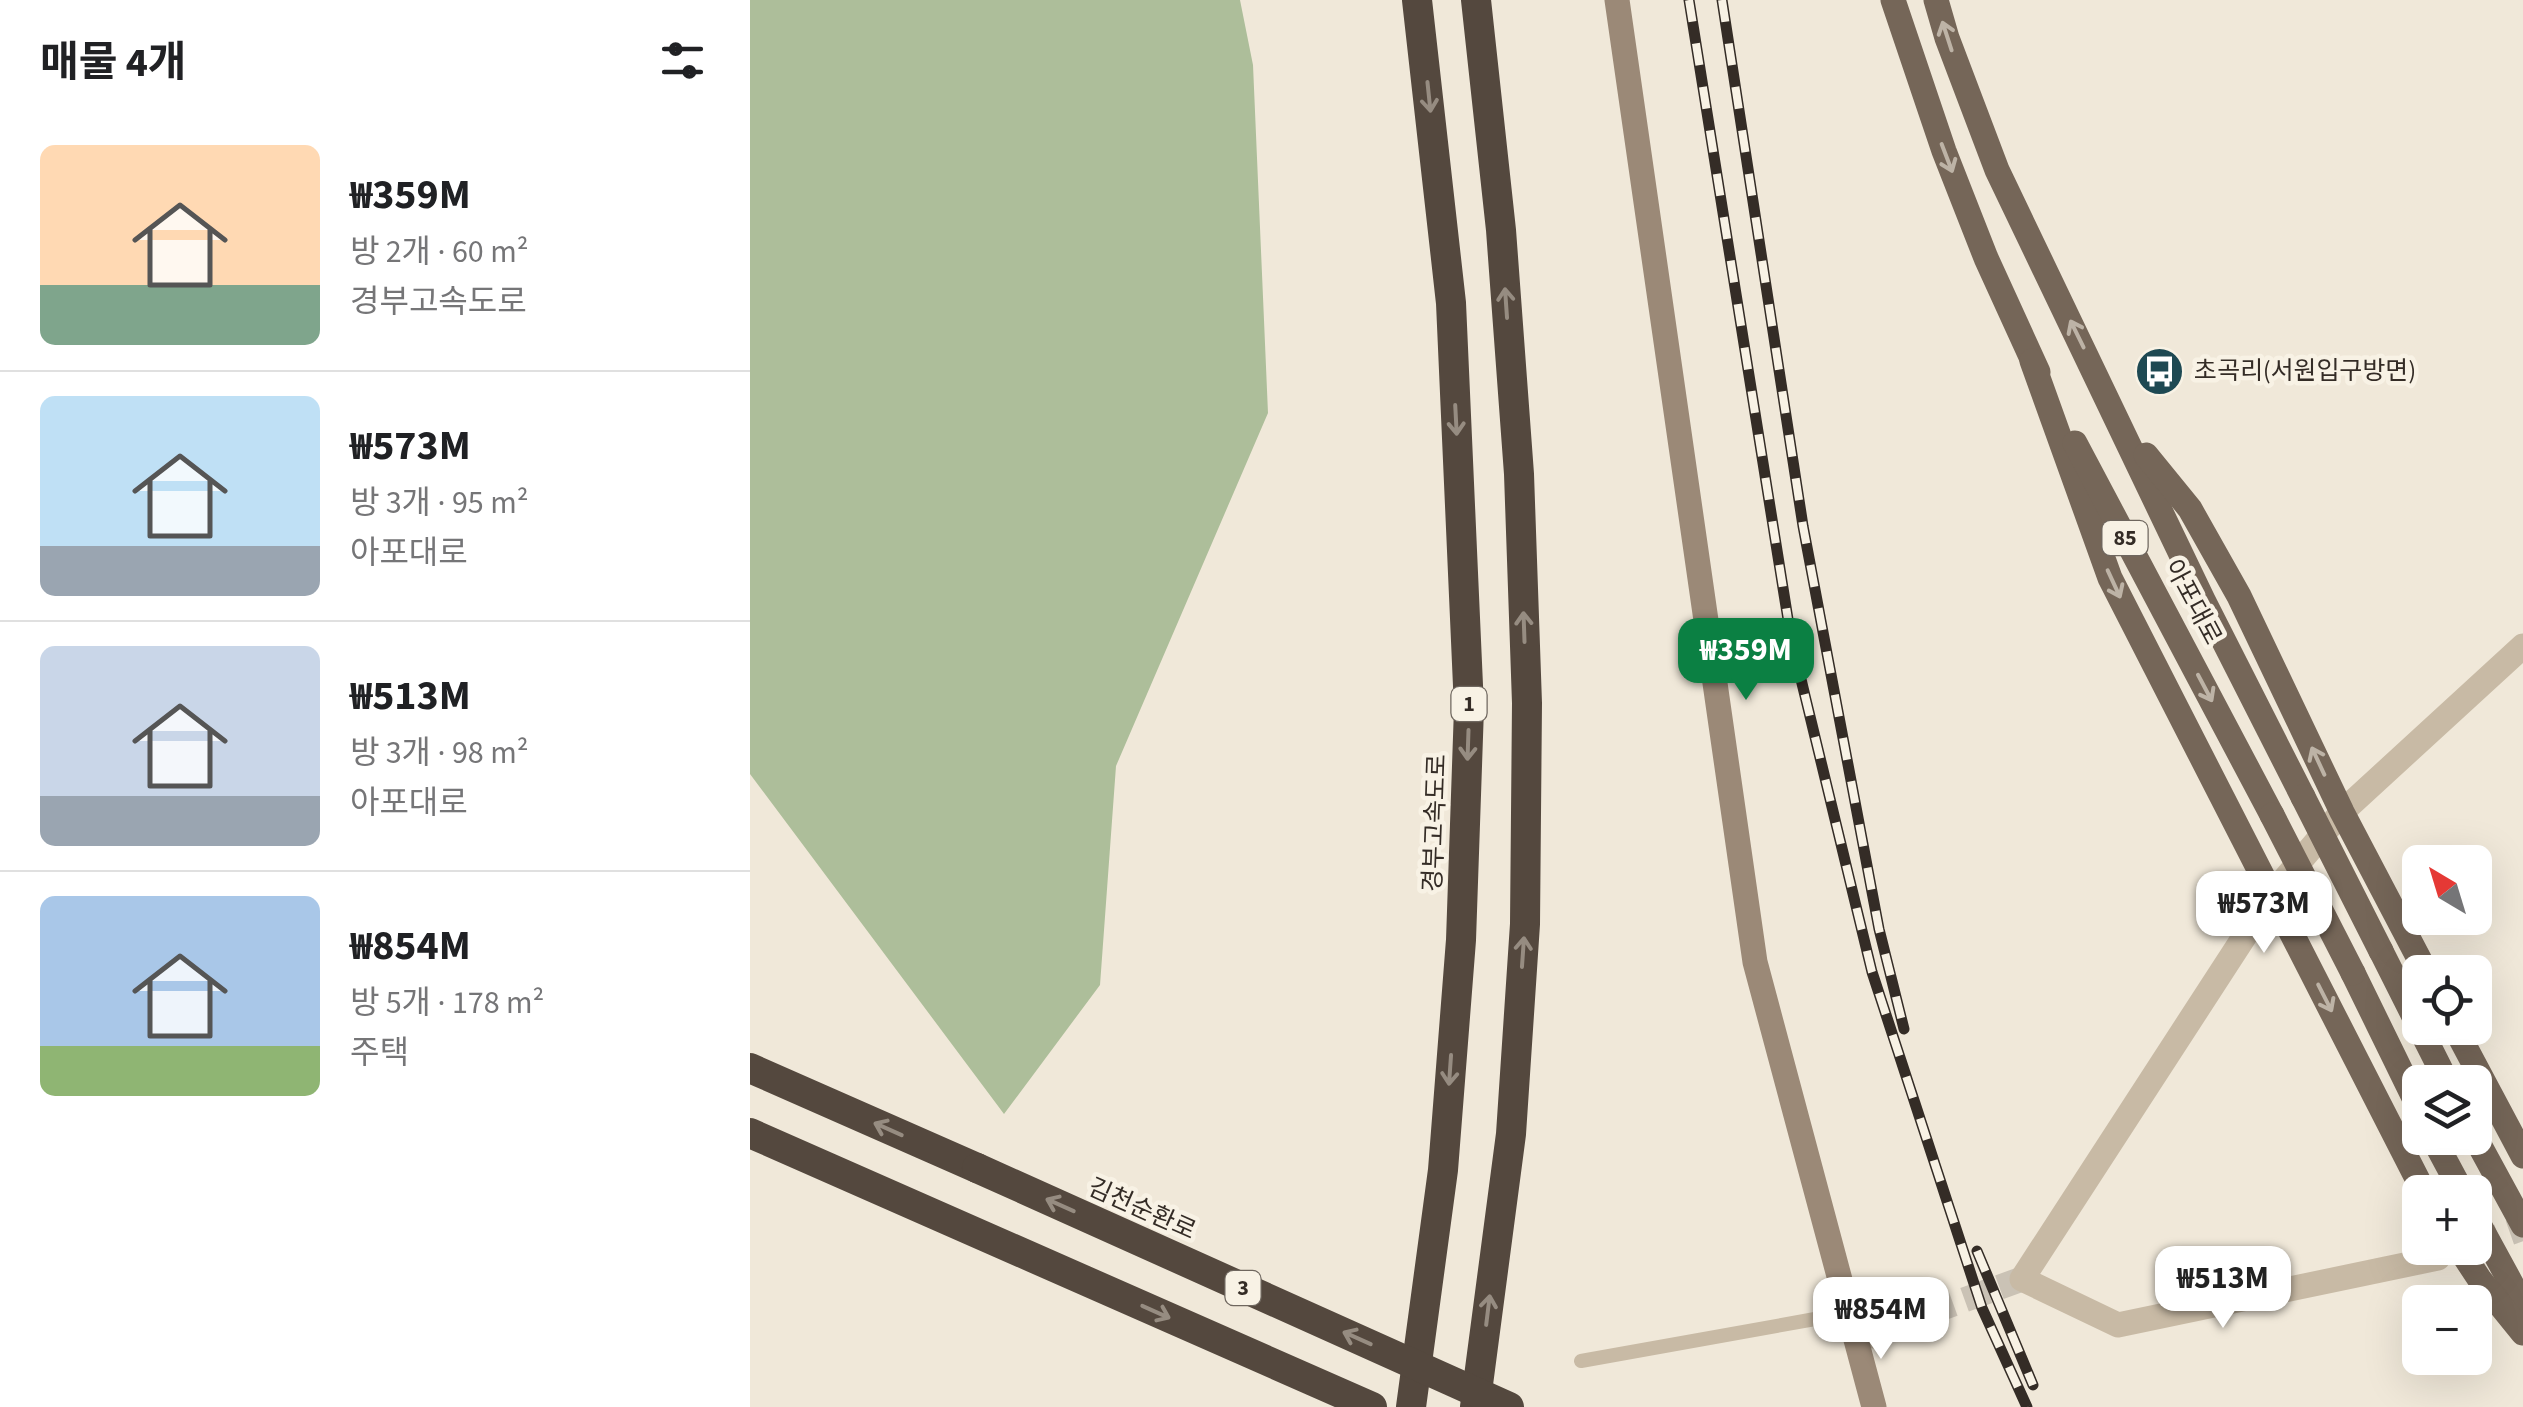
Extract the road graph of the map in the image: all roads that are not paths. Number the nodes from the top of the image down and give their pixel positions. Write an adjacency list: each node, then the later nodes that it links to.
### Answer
1 (1417, 0): 30 (highway, 경부고속도로 / 1, one-way to 30)
2 (1476, 0): 31 (highway, one-way to 2)
3 (1617, 0): 27 (street)
4 (1892, 0): 6 (main road, 아포대로 / 85, one-way to 6)
5 (1936, 0): 7 (main road, 아포대로 / 85, one-way to 5)
6 (2032, 361): 10 (main road, one-way to 10); 15 (main road, 아포대로 / 85, one-way to 15, bridge)
7 (2119, 422): 9 (main road, one-way to 7); 13 (main road, 아포대로 / 85, bridge)
8 (2523, 646): 9 (street)
9 (2342, 812): 10 (street); 11 (main road)
10 (2272, 894): 19 (main road, one-way to 19); 22 (street)
11 (2417, 955)
12 (2464, 1045): 18 (main road)
13 (2438, 1065)
14 (750, 1068): 32 (highway, 김천순환로 / 3, one-way to 14, bridge)
15 (2402, 1073)
16 (750, 1133): 29 (highway, 3, one-way to 29)
17 (2485, 1155): 20 (main road)
18 (2523, 1156)
19 (2415, 1175)
20 (2523, 1225)
21 (2492, 1248): 24 (main road)
22 (2402, 1263)
23 (2463, 1265): 26 (main road)
24 (2523, 1305)
25 (1895, 1326): 27 (street)
26 (2523, 1333)
27 (1855, 1334): 28 (lane); 33 (street)
28 (1582, 1361)
29 (1372, 1407)
30 (1410, 1407)
31 (1475, 1407)
32 (1510, 1407)
33 (1874, 1407)

